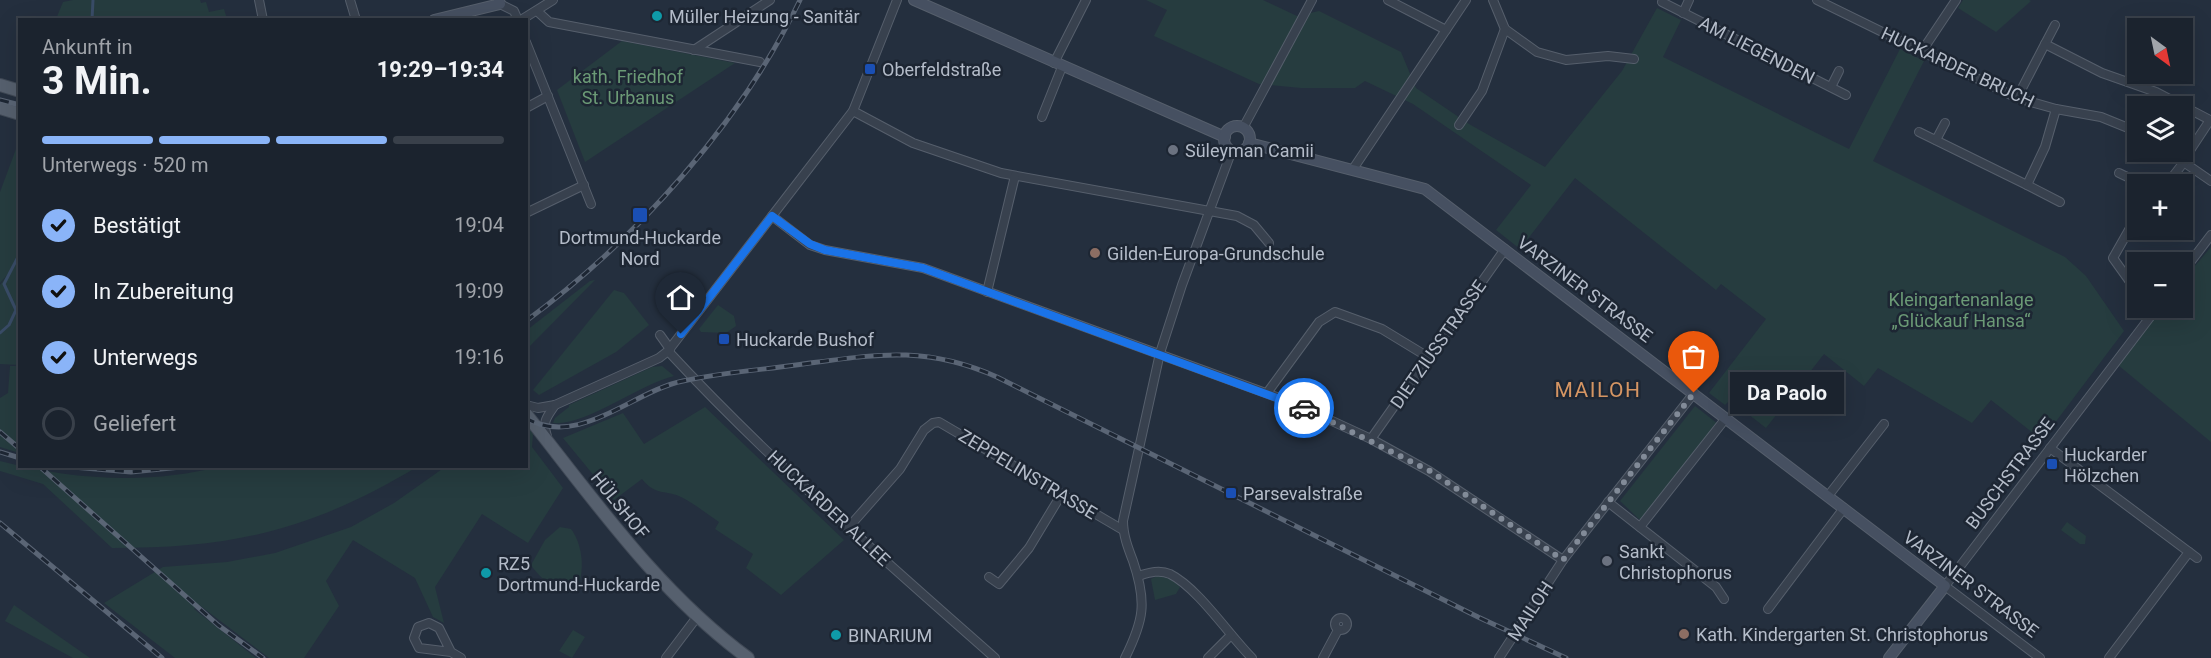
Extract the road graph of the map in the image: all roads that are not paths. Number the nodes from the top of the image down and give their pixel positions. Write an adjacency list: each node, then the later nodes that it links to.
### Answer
1 (259, 0): 19 (street)
2 (350, 0): 20 (street)
3 (553, 0): 17 (street)
4 (770, 0): 29 (street)
5 (897, 0): 44 (street)
6 (914, 0): 33 (street)
7 (1086, 0): 33 (street)
8 (1312, 0): 50 (street)
9 (1388, 0): 26 (street)
10 (1466, 0): 26 (street)
11 (1493, 0): 25 (street)
12 (1689, 0): 18 (street, AM LIEGENDEN)
13 (1818, 0): 30 (street, HUCKARDER BRUCH)
14 (1956, 0): 30 (street)
15 (500, 2): 21 (street); 22 (street)
16 (1662, 2): 18 (street, AM LIEGENDEN)
17 (537, 11): 23 (street); 29 (street)
18 (1683, 13): 36 (street, AM LIEGENDEN)
19 (263, 18)
20 (355, 18)
21 (441, 18)
22 (518, 18)
23 (523, 18)
24 (2055, 25): 27 (street)
25 (1505, 29): 31 (street); 49 (street)
26 (1446, 30): 59 (street)
27 (2045, 44): 40 (street); 47 (street)
28 (528, 47): 39 (street)
29 (694, 50): 32 (street)
30 (1922, 51): 40 (street, HUCKARDER BRUCH)
31 (1634, 59)
32 (760, 62)
33 (1058, 65): 46 (street); 53 (street)
34 (1839, 71): 36 (street, AM LIEGENDEN)
35 (0, 85): 37 (main road)
36 (1831, 87): 38 (street, AM LIEGENDEN)
37 (18, 90)
38 (1846, 95)
39 (548, 96): 41 (street); 65 (street)
40 (2017, 98): 43 (street, HUCKARDER BRUCH)
41 (528, 107)
42 (0, 108): 45 (main road)
43 (2056, 109): 51 (street, HUCKARDER BRUCH); 66 (street)
44 (853, 111): 62 (street); 71 (street)
45 (18, 113)
46 (1042, 117)
47 (2211, 120): 56 (street)
48 (1945, 123): 54 (street)
49 (1459, 125)
50 (1243, 128): 53 (street); 55 (street)
51 (2127, 128)
52 (1919, 132): 54 (street)
53 (1225, 137): 57 (street)
54 (1936, 140): 66 (street)
55 (1250, 143): 57 (street); 59 (street, VARZINER STRASSE)
56 (2193, 148)
57 (1232, 150): 70 (street)
58 (2184, 162): 61 (street); 64 (street)
59 (1353, 169): 75 (street, VARZINER STRASSE)
60 (2119, 173): 63 (street)
61 (2175, 174)
62 (1015, 176): 70 (street); 78 (street)
63 (2127, 177)
64 (2211, 181)
65 (584, 185): 68 (street); 69 (street)
66 (2027, 185): 67 (street)
67 (2060, 202)
68 (591, 204)
69 (528, 212)
70 (1208, 212): 74 (street); 82 (street)
71 (772, 216): 78 (street); 81 (street)
72 (2127, 233): 77 (street)
73 (2211, 235): 76 (street)
74 (1269, 243)
75 (1505, 249): 83 (street, DIETZIUSSTRASSE); 85 (street, VARZINER STRASSE)
76 (2193, 259)
77 (2127, 278)
78 (987, 292): 82 (street)
79 (2147, 318): 93 (street, BUSCHSTRASSE)
80 (660, 335): 81 (street, HUCKARDER ALLEE)
81 (669, 350): 86 (street); 99 (street, HUCKARDER ALLEE)
82 (1160, 353): 84 (street); 100 (street)
83 (1428, 357): 84 (street); 91 (street, DIETZIUSSTRASSE)
84 (1268, 393): 91 (street)
85 (1694, 393): 89 (street, VARZINER STRASSE); 96 (street, MAILOH)
86 (555, 405): 87 (street); 92 (street)
87 (528, 406)
88 (528, 417): 92 (main road, HÜLSHOF)
89 (1726, 418): 95 (street, VARZINER STRASSE); 98 (street)
90 (1884, 424): 95 (street)
91 (1371, 439): 103 (street)
92 (549, 443): 109 (main road, HÜLSHOF)
93 (2050, 448): 101 (street); 106 (street, BUSCHSTRASSE)
94 (1061, 495): 99 (street, ZEPPELINSTRASSE); 100 (street, ZEPPELINSTRASSE); 105 (street)
95 (1828, 496): 97 (street, VARZINER STRASSE)
96 (1608, 502): 98 (street); 103 (street, MAILOH)
97 (1844, 508): 106 (street, VARZINER STRASSE); 108 (street)
98 (1640, 527): 107 (street)
99 (848, 528): 116 (street, HUCKARDER ALLEE)
100 (1123, 530): 104 (street)
101 (2189, 552): 102 (street); 124 (street)
102 (2197, 558)
103 (1563, 560): 121 (street, MAILOH)
104 (1138, 576): 111 (street); 117 (street)
105 (989, 577)
106 (1945, 586): 122 (street, BUSCHSTRASSE); 123 (street, VARZINER STRASSE)
107 (1724, 599)
108 (1768, 609)
109 (697, 617): 114 (street); 115 (main road, HÜLSHOF)
110 (1338, 630): 120 (street)
111 (1231, 635): 118 (street); 119 (street)
112 (451, 651): 112 (street); 113 (street)
113 (461, 658)
114 (666, 658)
115 (748, 658)
116 (996, 658)
117 (1125, 658)
118 (1208, 658)
119 (1252, 658)
120 (1323, 658)
121 (1499, 658)
122 (1889, 658)
123 (2040, 658)
124 (2109, 658)

